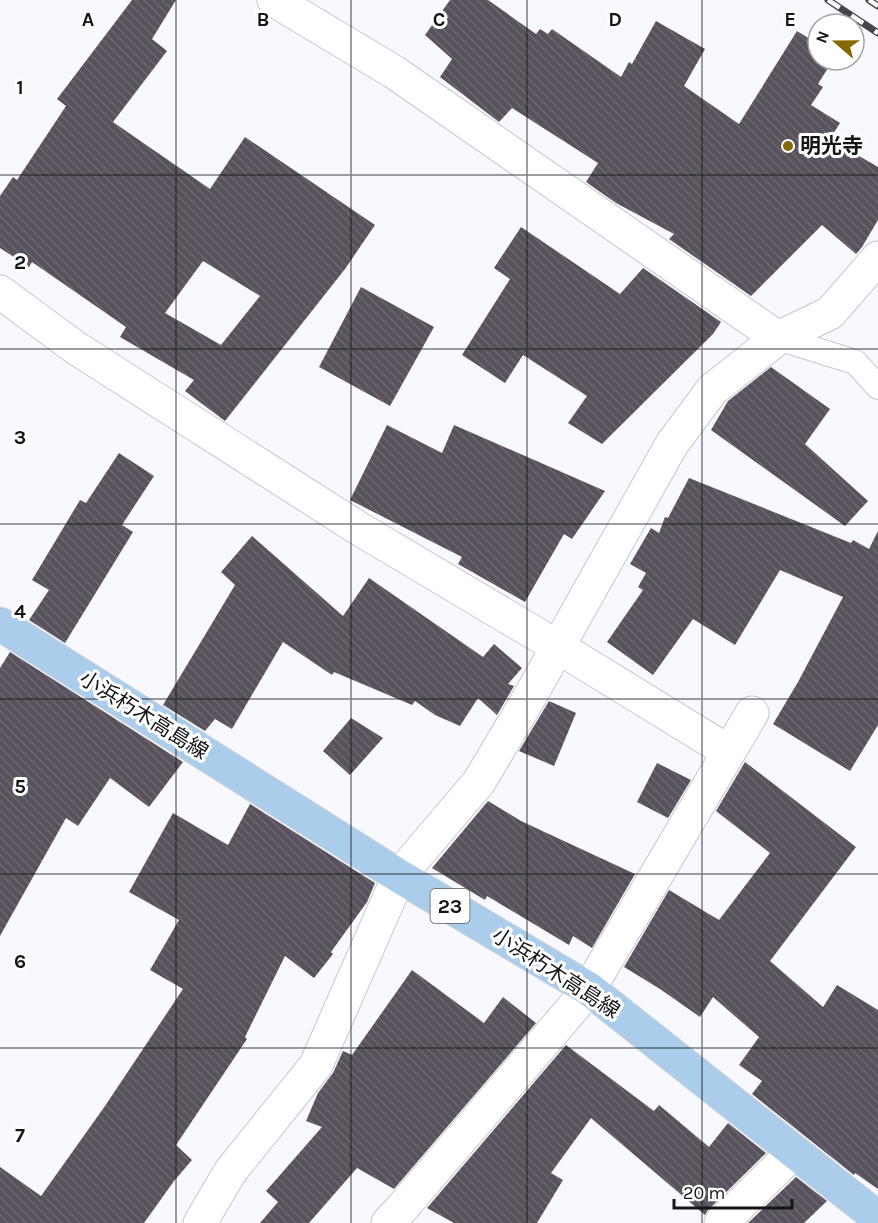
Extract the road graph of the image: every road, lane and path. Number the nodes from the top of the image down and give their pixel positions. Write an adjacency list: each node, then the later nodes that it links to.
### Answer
1 (274, 0): 4 (street)
2 (878, 258): 4 (street)
3 (0, 292): 7 (street)
4 (778, 338): 5 (lane); 7 (street)
5 (878, 387)
6 (0, 624): 10 (main road, 小浜朽木高島線 / 23)
7 (558, 647): 9 (street); 10 (street)
8 (752, 713): 9 (street)
9 (729, 752): 11 (street)
10 (399, 876): 11 (main road, 小浜朽木高島線 / 23); 14 (street)
11 (589, 989): 12 (main road, 小浜朽木高島線 / 23); 15 (street)
12 (794, 1152): 13 (main road, 小浜朽木高島線 / 23); 16 (street)
13 (878, 1218)
14 (200, 1223)
15 (388, 1223)
16 (721, 1223)

